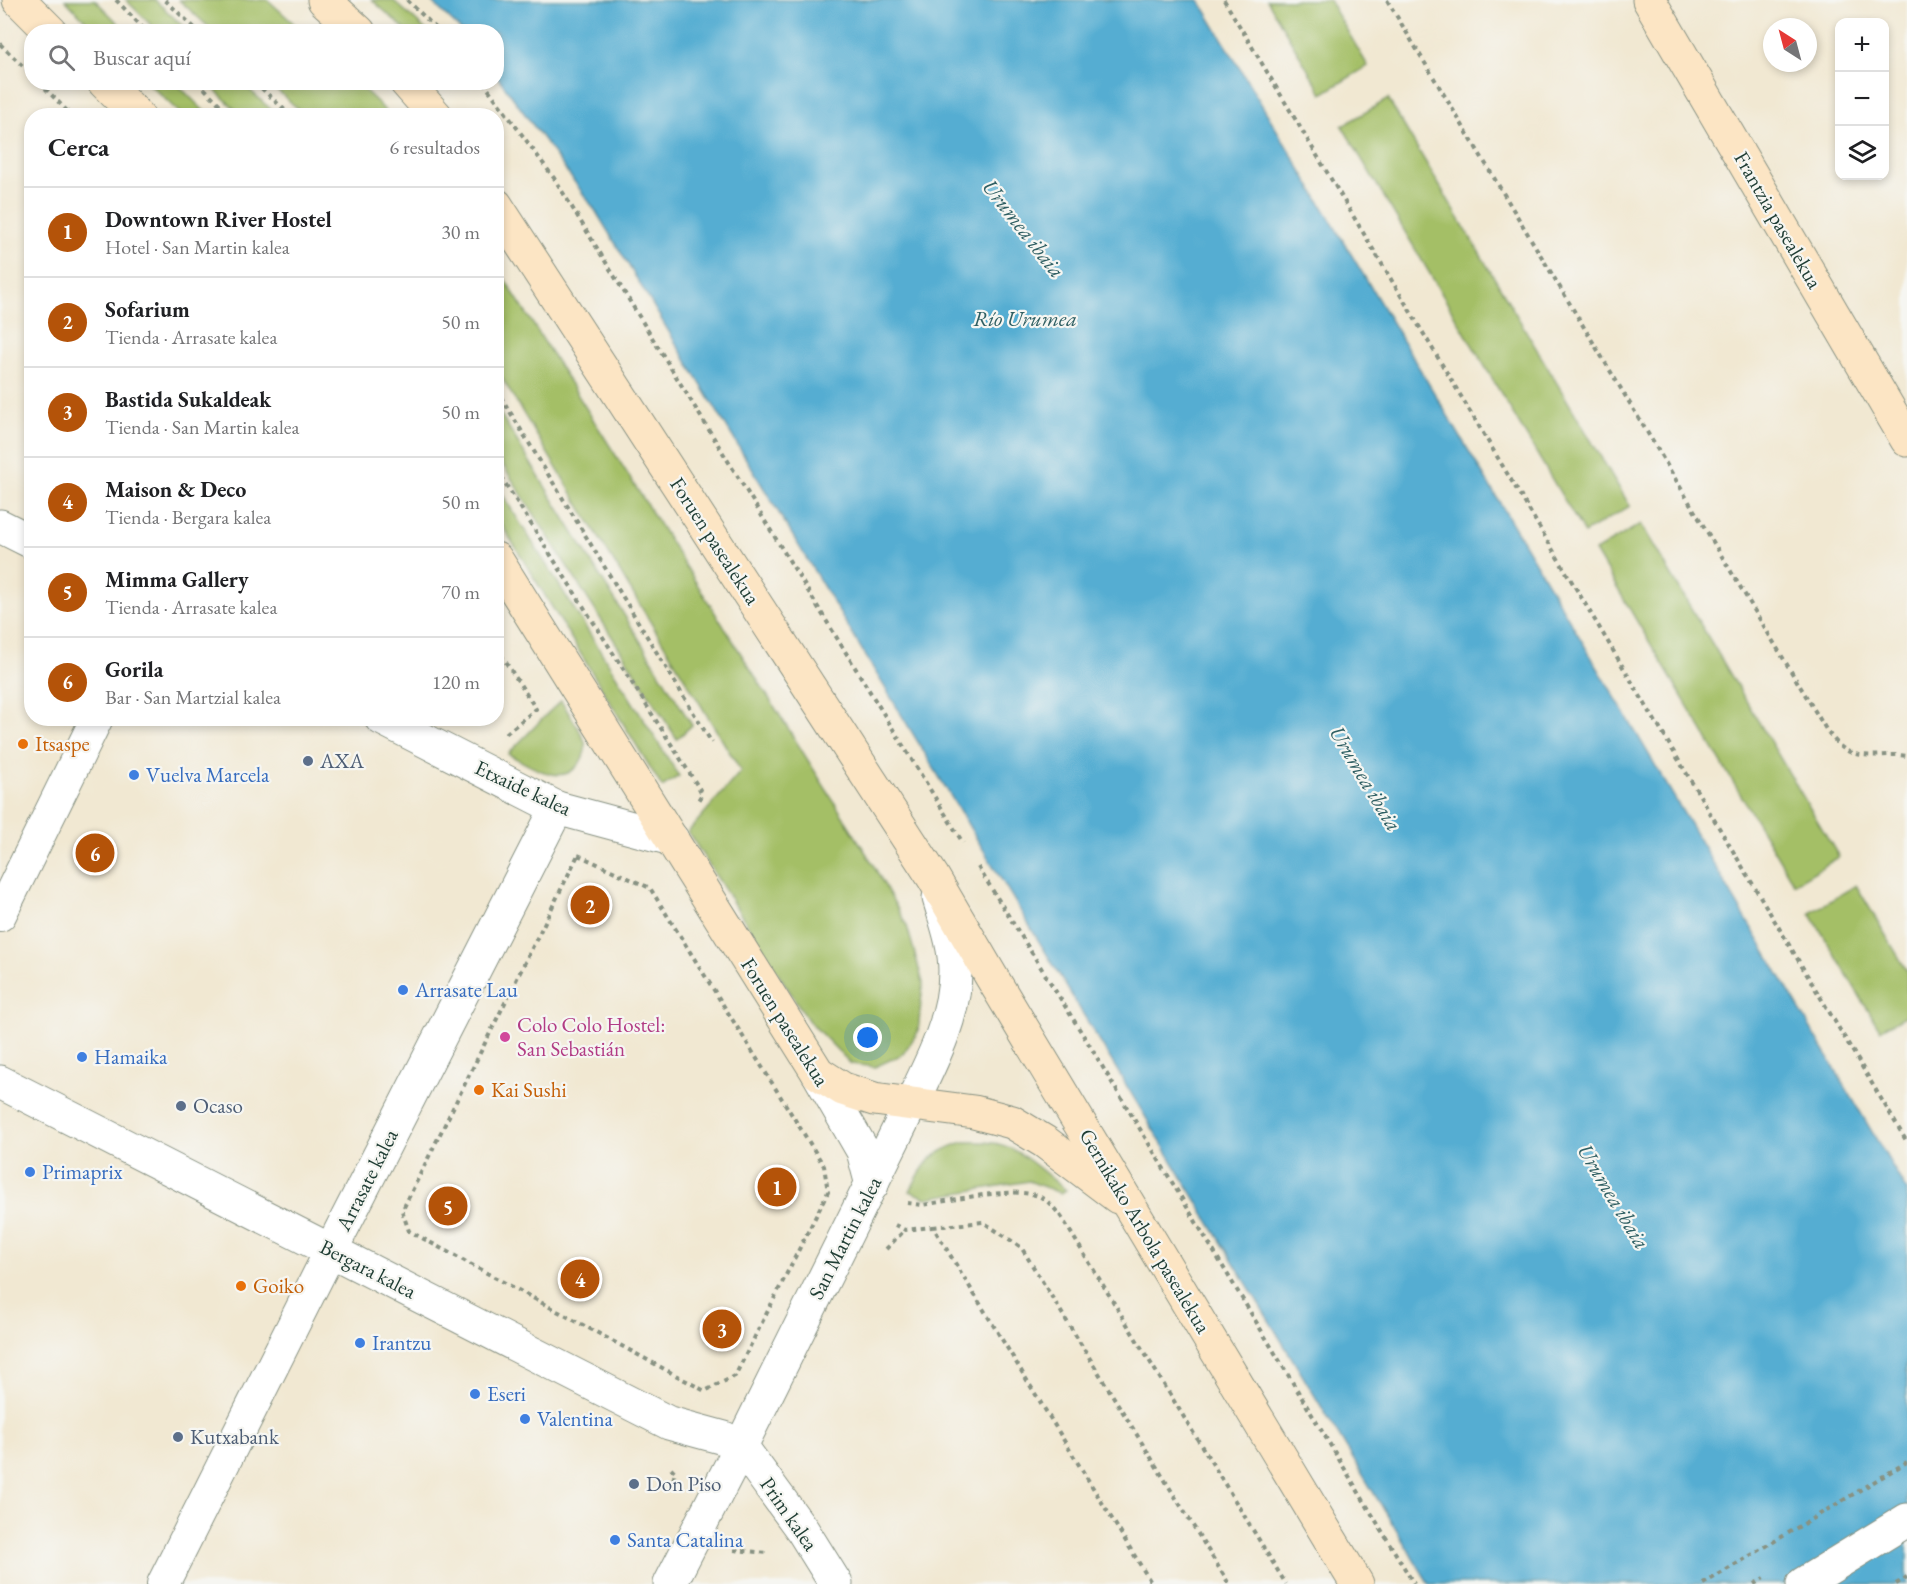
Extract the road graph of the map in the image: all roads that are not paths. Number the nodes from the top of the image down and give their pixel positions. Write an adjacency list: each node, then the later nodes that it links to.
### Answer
1 (19, 0): 4 (main road)
2 (324, 0): 5 (main road)
3 (1649, 0): 11 (main road, Frantzia pasealekua)
4 (43, 24)
5 (350, 24)
6 (112, 90): 8 (main road)
7 (413, 90): 9 (main road)
8 (130, 108)
9 (429, 108)
10 (504, 217): 19 (main road, Foruen pasealekua)
11 (1907, 440)
12 (0, 526): 13 (street)
13 (24, 538)
14 (504, 572): 18 (main road, Foruen pasealekua)
15 (93, 726): 20 (street)
16 (397, 726): 17 (street, Etxaide kalea)
17 (557, 808): 18 (street, Etxaide kalea); 26 (street, Arrasate kalea)
18 (672, 839): 21 (main road, Foruen pasealekua)
19 (933, 877): 23 (street, San Martin kalea); 25 (main road, Gernikako Arbola pasealekua)
20 (0, 915)
21 (818, 1073): 23 (main road); 24 (street, Foruen pasealekua)
22 (0, 1082): 26 (street, Bergara kalea)
23 (911, 1104): 24 (street, San Martin kalea); 25 (main road)
24 (872, 1185): 27 (street, San Martin kalea)
25 (1131, 1208): 32 (main road, Gernikako Arbola pasealekua)
26 (331, 1251): 27 (street, Bergara kalea); 29 (street, Arrasate kalea)
27 (741, 1446): 30 (street, San Martin kalea); 31 (street, Prim kalea)
28 (1907, 1520): 33 (street)
29 (163, 1584)
30 (670, 1584)
31 (836, 1584)
32 (1357, 1584)
33 (1803, 1584)

